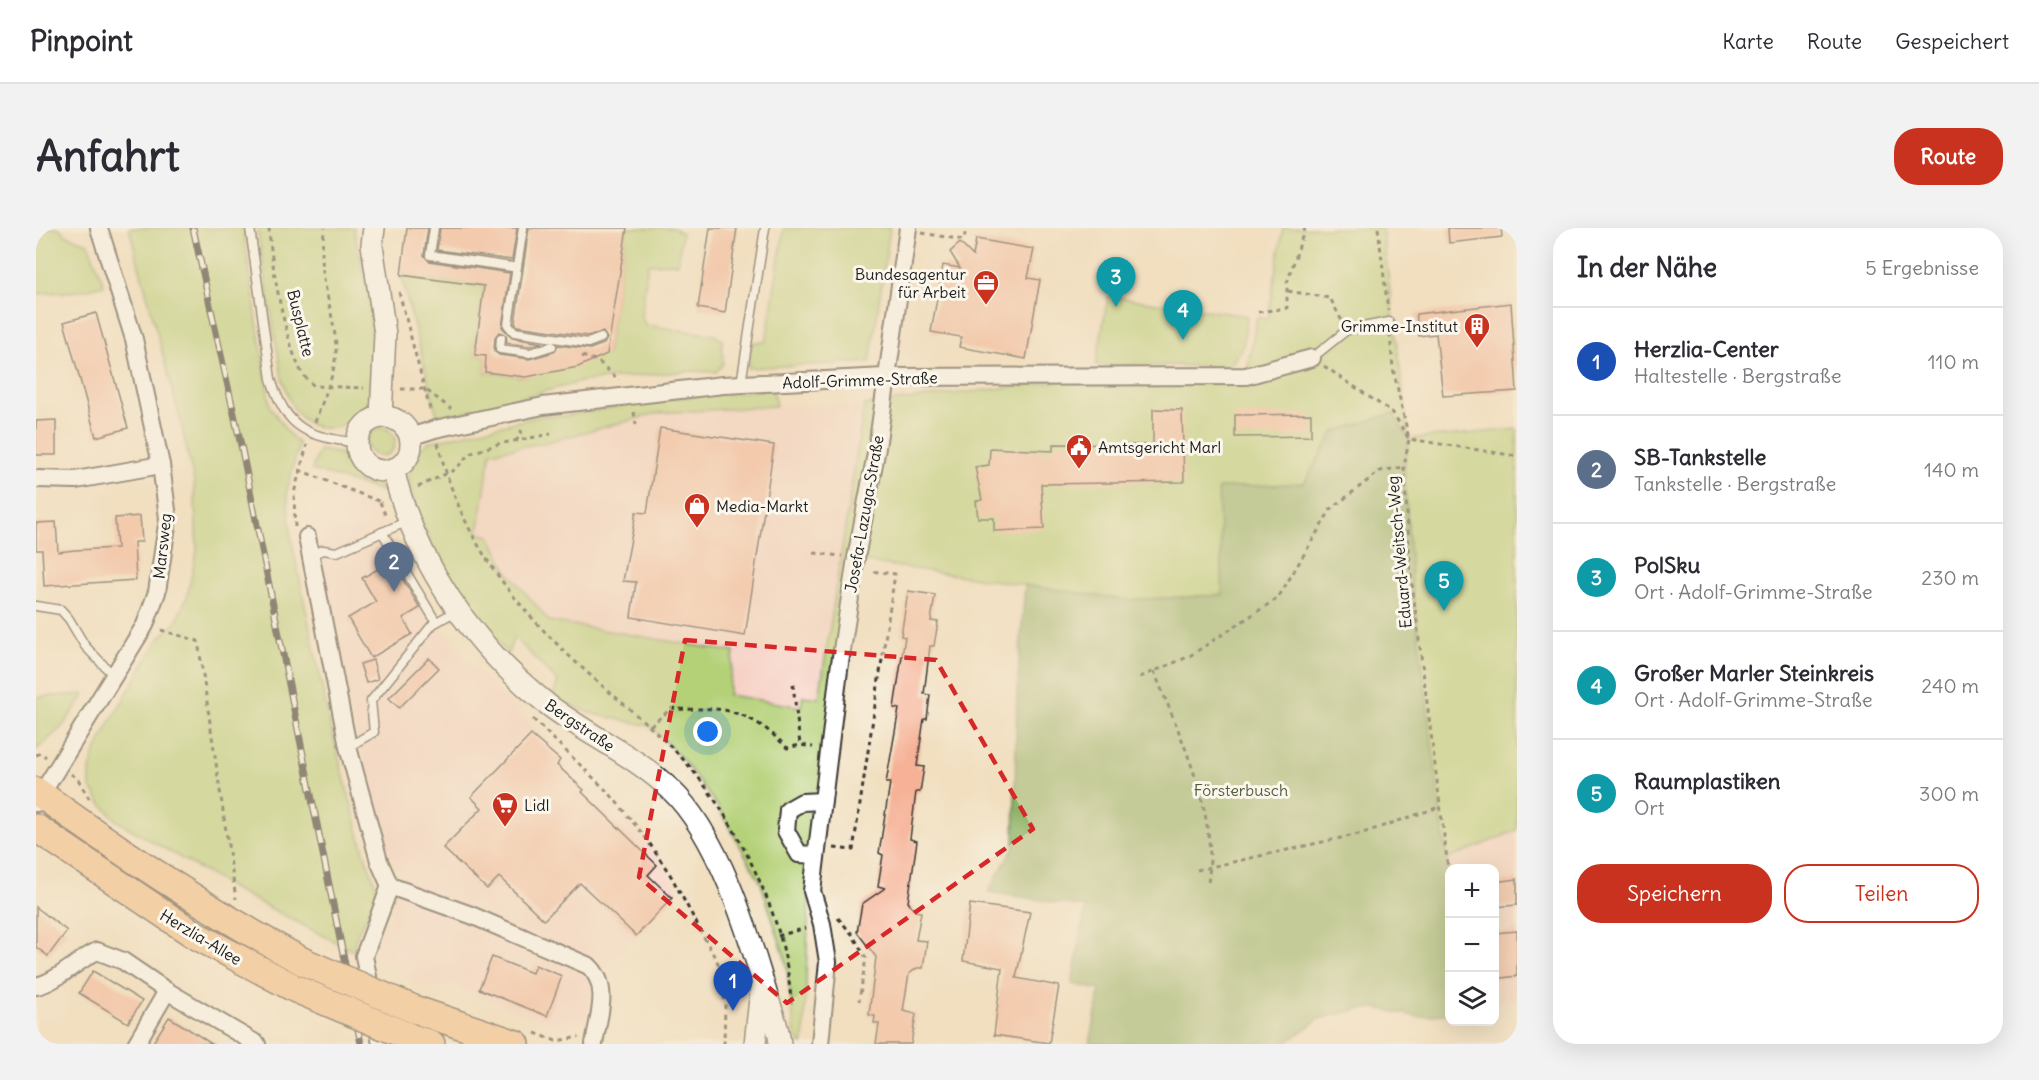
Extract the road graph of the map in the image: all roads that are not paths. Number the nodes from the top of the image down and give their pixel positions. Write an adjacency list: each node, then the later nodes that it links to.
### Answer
1 (99, 228): 19 (street, Marsweg)
2 (250, 228): 18 (lane)
3 (374, 228): 16 (street)
4 (434, 228): 8 (lane)
5 (523, 228): 11 (lane)
6 (765, 228): 15 (lane)
7 (908, 229): 14 (street, Josefa-Lazuga-Straße)
8 (512, 267)
9 (1389, 322): 13 (lane)
10 (501, 338): 12 (lane)
11 (601, 338)
12 (552, 346)
13 (1312, 358): 14 (street, Adolf-Grimme-Straße)
14 (885, 377): 15 (street, Adolf-Grimme-Straße); 31 (street, Josefa-Lazuga-Straße)
15 (741, 384): 17 (street, Adolf-Grimme-Straße)
16 (381, 417): 17 (street); 18 (street)
17 (410, 438): 20 (street)
18 (357, 443): 20 (street)
19 (161, 465): 21 (street); 28 (street, Marsweg)
20 (393, 469): 22 (street, Bergstraße)
21 (36, 479)
22 (394, 528): 24 (lane); 26 (street, Bergstraße); 27 (lane)
23 (308, 537): 24 (street)
24 (310, 555): 29 (street)
25 (36, 606): 28 (lane)
26 (458, 610): 27 (lane); 35 (street, Bergstraße)
27 (436, 622): 29 (lane)
28 (115, 676): 30 (street, Marsweg)
29 (348, 747): 34 (street)
30 (38, 797): 42 (main road, Herzlia-Allee, bridge)
31 (823, 801): 33 (street, Josefa-Lazuga-Straße); 33 (street)
32 (36, 828): 38 (main road, Herzlia-Allee, bridge)
33 (817, 850): 46 (street, Josefa-Lazuga-Straße)
34 (390, 886): 41 (street); 43 (street)
35 (762, 980): 44 (street, Bergstraße); 45 (street, Bergstraße)
36 (36, 986): 37 (street)
37 (167, 991): 39 (street); 40 (street)
38 (422, 1042)
39 (136, 1044)
40 (257, 1044)
41 (381, 1044)
42 (516, 1044)
43 (594, 1044)
44 (755, 1044)
45 (780, 1044)
46 (820, 1044)

